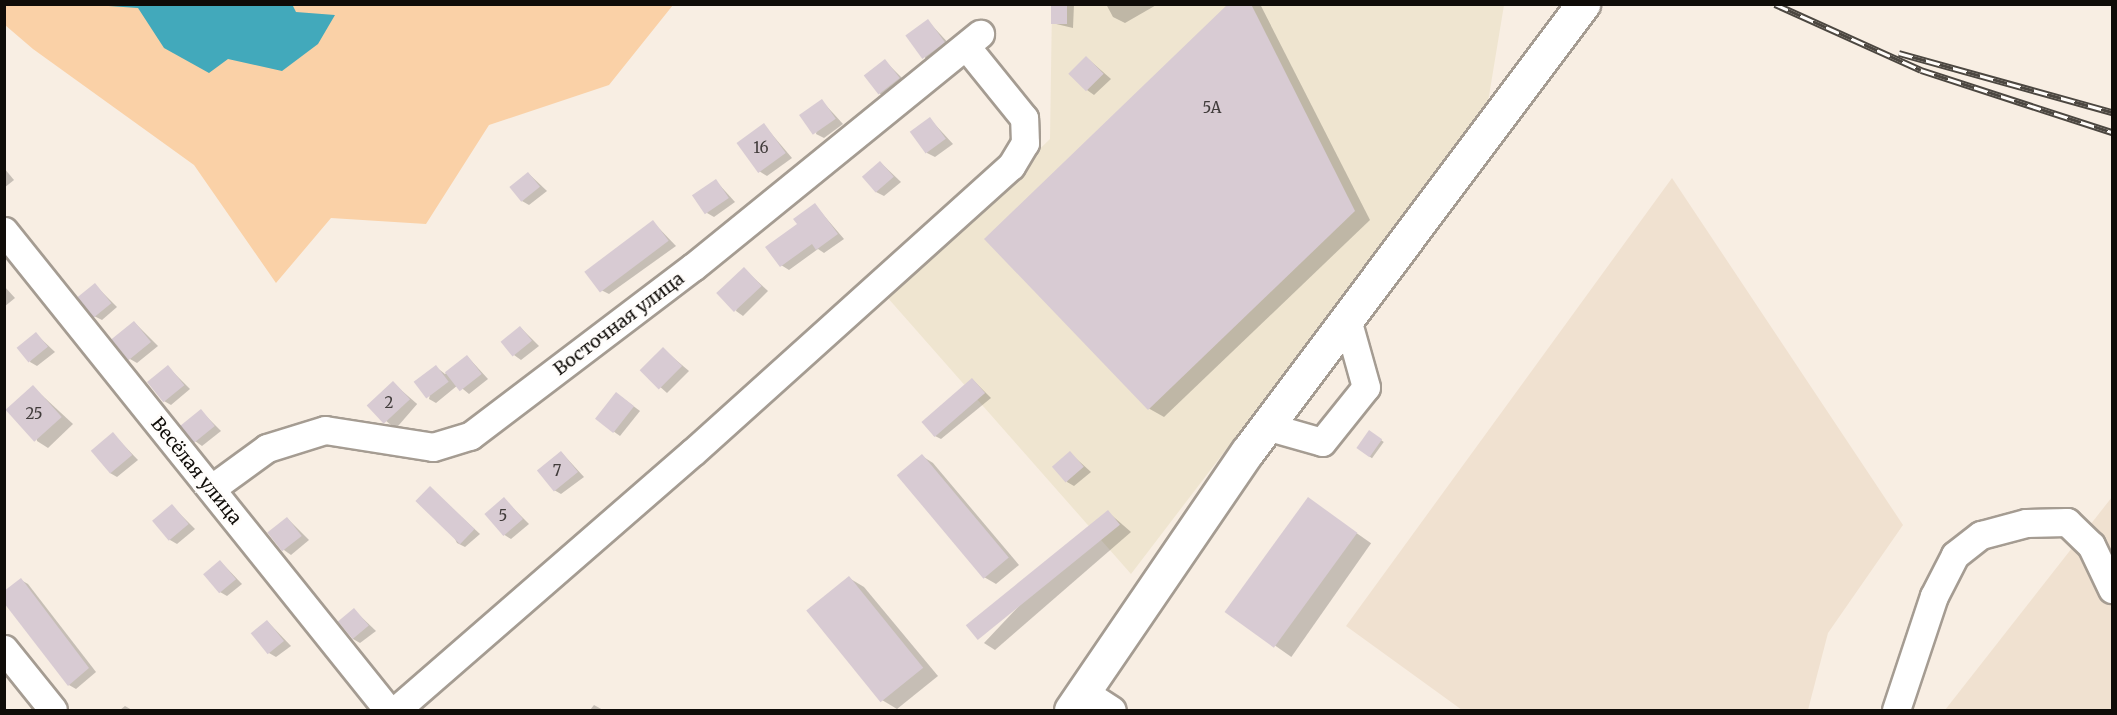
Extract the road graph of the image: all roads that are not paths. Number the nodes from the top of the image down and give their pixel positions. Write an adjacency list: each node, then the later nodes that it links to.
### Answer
1 (1583, 4): 3 (main road)
2 (4, 231): 5 (street, Весёлая улица)
3 (1347, 320): 4 (main road); 4 (street)
4 (1266, 426): 8 (main road)
5 (212, 488): 10 (street, Весёлая улица); 11 (street, Восточная улица)
6 (2112, 589): 13 (street)
7 (4, 649): 9 (street)
8 (1078, 701): 12 (street)
9 (53, 711)
10 (388, 711)
11 (396, 711)
12 (1112, 711)
13 (1896, 711)

